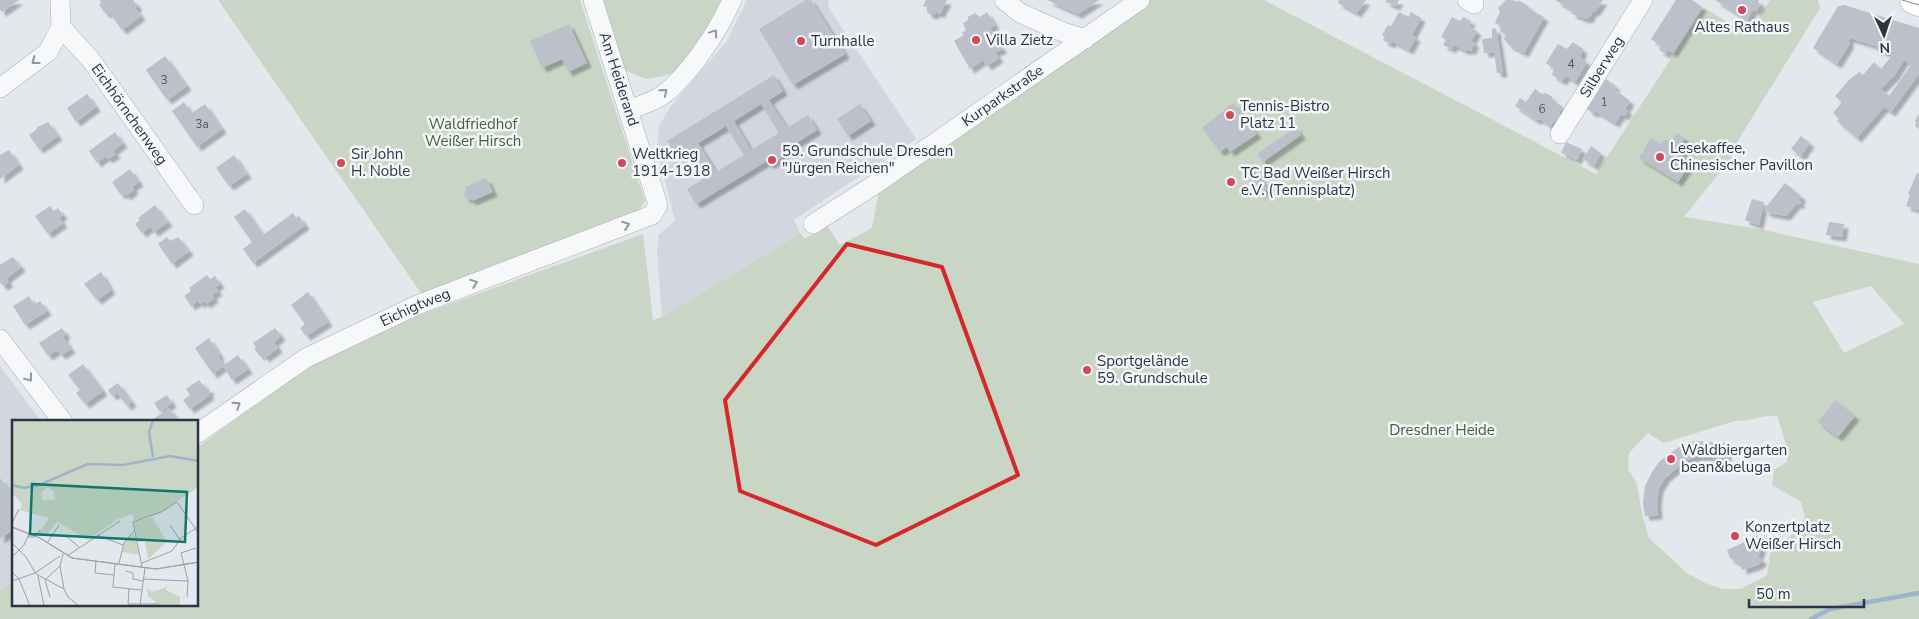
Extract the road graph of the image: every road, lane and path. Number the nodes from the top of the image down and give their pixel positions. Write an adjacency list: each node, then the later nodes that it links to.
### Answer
1 (60, 0): 9 (street)
2 (593, 0): 12 (street, Am Heiderand)
3 (732, 0): 12 (street, one-way to 3)
4 (1004, 0): 10 (street)
5 (1140, 0): 10 (street, Kurparkstraße)
6 (1643, 0): 13 (street, Silberweg)
7 (1914, 0): 8 (main road)
8 (1919, 2)
9 (61, 26): 11 (street, one-way to 11); 14 (street, Eichhörnchenweg)
10 (1085, 39): 16 (street, Kurparkstraße)
11 (0, 88)
12 (629, 110): 15 (street, Am Heiderand)
13 (1560, 134)
14 (194, 205)
15 (652, 215): 19 (street, Eichigtweg, one-way to 15)
16 (813, 224)
17 (0, 339): 18 (street, one-way to 18)
18 (61, 420)
19 (199, 432)

